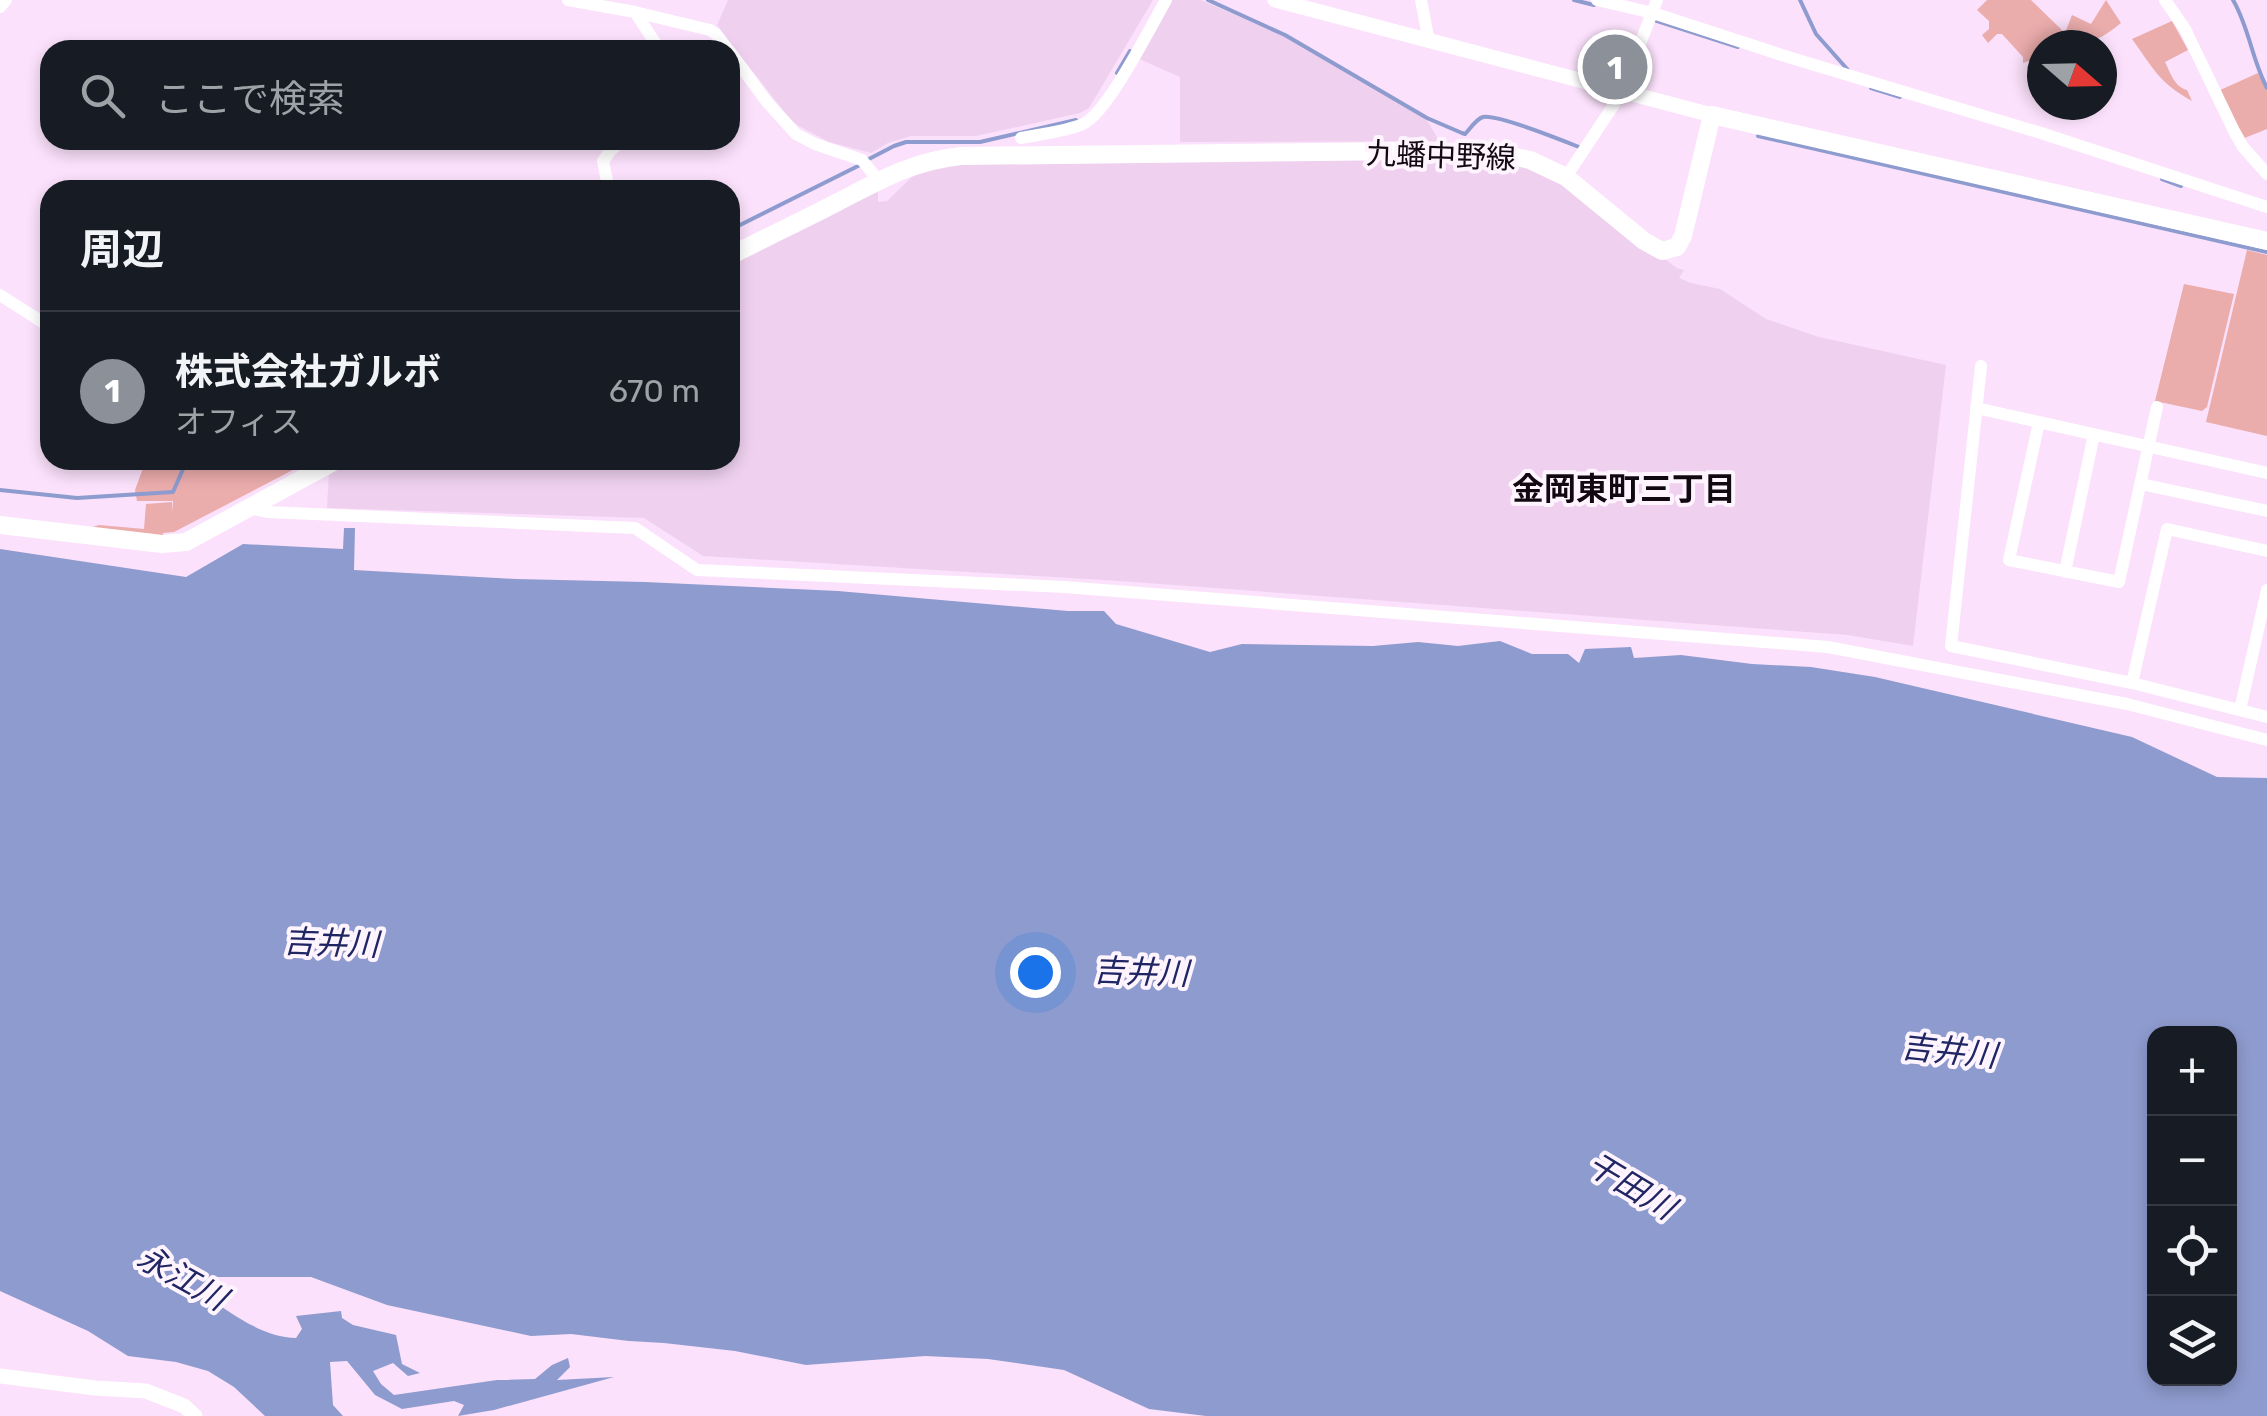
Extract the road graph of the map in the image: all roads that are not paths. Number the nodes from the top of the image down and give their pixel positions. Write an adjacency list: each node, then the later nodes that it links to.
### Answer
1 (6, 0): 8 (street)
2 (1166, 0): 17 (street)
3 (1275, 0): 13 (street)
4 (1422, 0): 13 (street)
5 (1598, 0): 10 (street)
6 (2164, 0): 19 (street)
7 (575, 1): 9 (street)
8 (0, 6)
9 (635, 12): 11 (street); 12 (street)
10 (1653, 13): 15 (street); 23 (street)
11 (653, 40)
12 (721, 40)
13 (1429, 42): 15 (street)
14 (740, 65): 22 (street)
15 (1620, 92): 16 (street); 20 (street)
16 (1712, 115): 20 (main road, 九蟠中野線); 24 (main road)
17 (1021, 138)
18 (611, 150): 21 (street)
19 (2267, 174)
20 (1566, 177): 22 (main road, 九蟠中野線)
21 (607, 180)
22 (879, 182): 25 (main road, 九蟠中野線)
23 (2267, 207)
24 (2267, 241)
25 (740, 251)
26 (0, 295): 27 (street)
27 (40, 321)
28 (1981, 366): 30 (street)
29 (2157, 407): 33 (street)
30 (1976, 408): 31 (street); 43 (street)
31 (2039, 422): 32 (street); 41 (street)
32 (2094, 434): 33 (street); 41 (street)
33 (2149, 446): 35 (street); 36 (street)
34 (318, 470): 37 (main road)
35 (2267, 473)
36 (2141, 484): 38 (street); 41 (street)
37 (246, 508): 39 (main road); 46 (street)
38 (2267, 511)
39 (0, 525)
40 (2267, 551): 43 (street)
41 (2064, 572)
42 (2267, 590): 44 (street)
43 (2132, 682): 44 (street)
44 (2240, 710): 45 (street)
45 (2267, 717)
46 (2267, 740)
47 (0, 1376): 48 (street)
48 (195, 1416)

